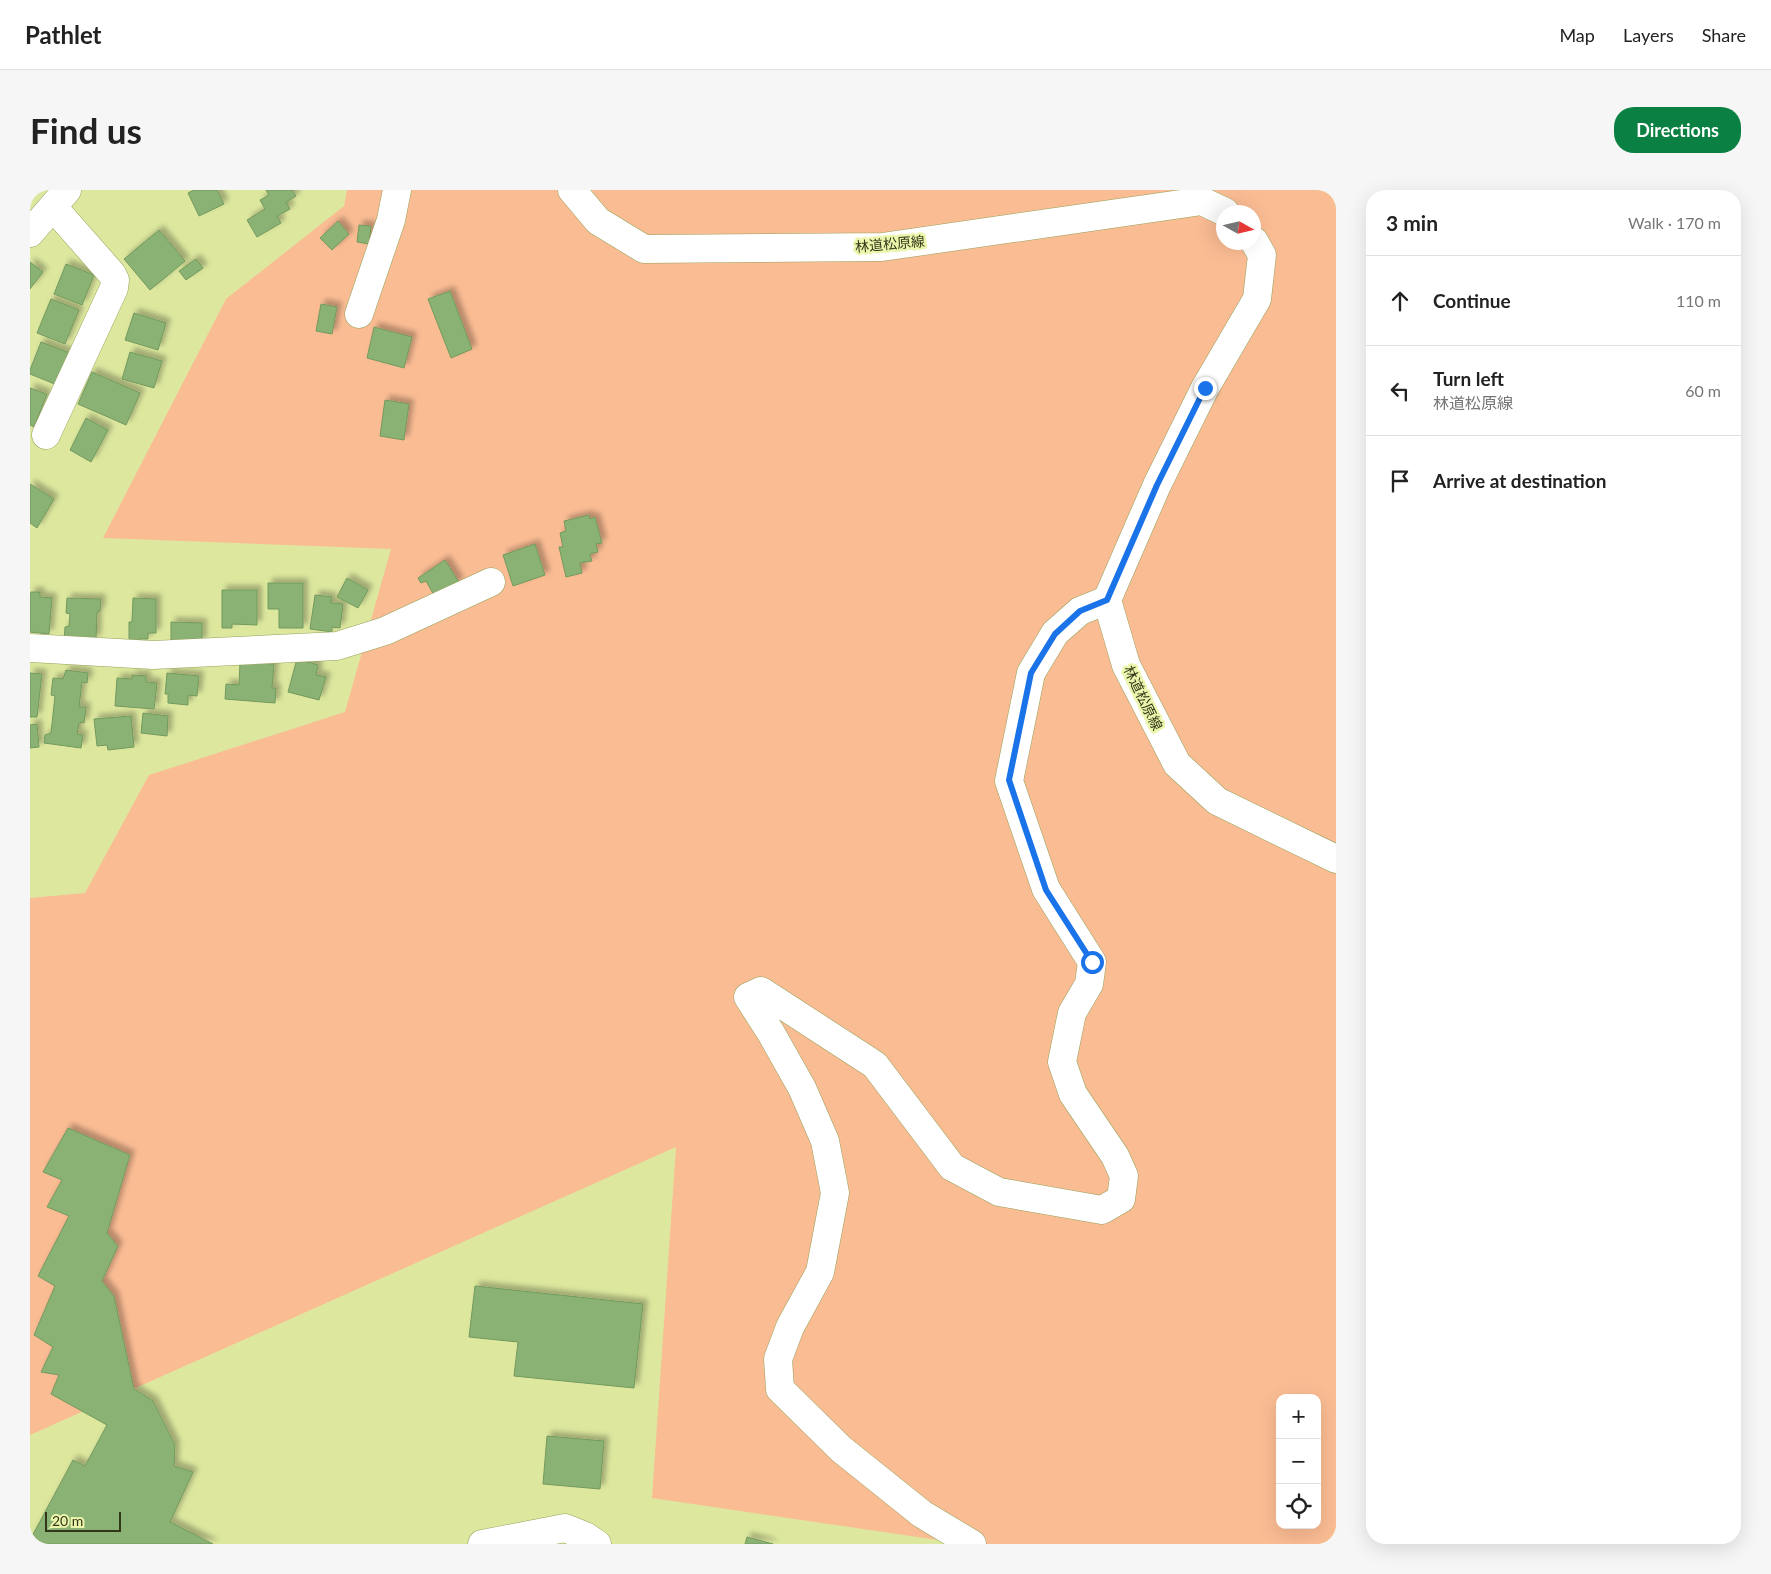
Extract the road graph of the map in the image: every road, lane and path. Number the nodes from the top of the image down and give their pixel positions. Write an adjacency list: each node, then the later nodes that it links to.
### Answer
1 (397, 190): 7 (street)
2 (572, 190): 4 (street, 林道松原線)
3 (60, 198): 5 (street); 8 (street)
4 (1216, 208)
5 (30, 233)
6 (1259, 250): 10 (street)
7 (360, 314)
8 (46, 435)
9 (491, 582): 11 (street)
10 (1107, 600): 12 (street, 林道松原線); 15 (street)
11 (30, 648)
12 (1336, 859)
13 (482, 1544): 14 (street)
14 (597, 1544)
15 (972, 1544)

